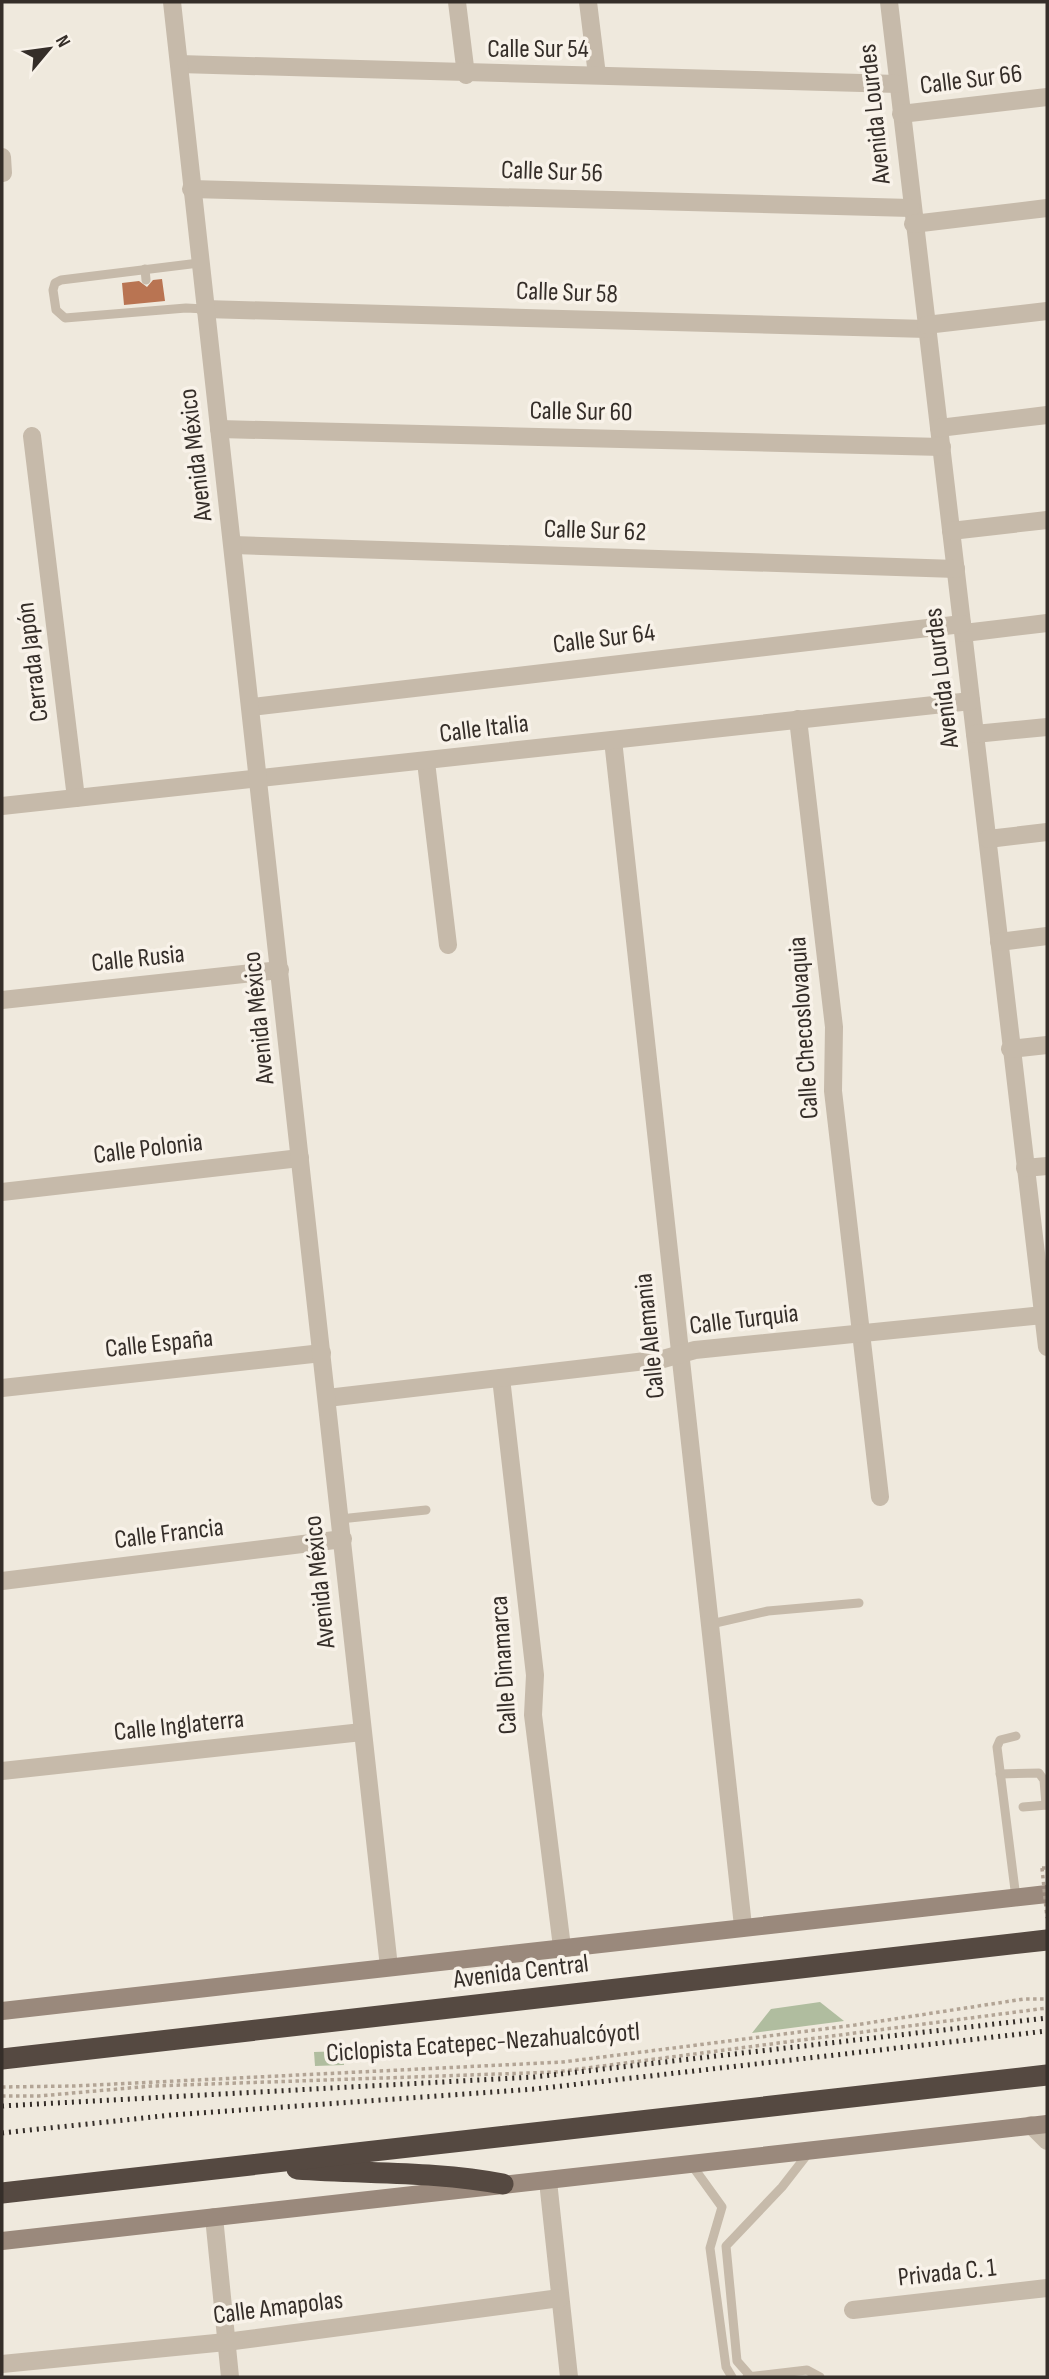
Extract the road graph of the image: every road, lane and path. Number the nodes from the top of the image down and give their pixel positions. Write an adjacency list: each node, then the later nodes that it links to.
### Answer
1 (172, 2): 5 (street, Avenida México)
2 (457, 2): 6 (street)
3 (588, 2): 7 (street)
4 (889, 2): 8 (street, Avenida Lourdes)
5 (179, 64): 6 (street, Calle Sur 54); 11 (street, Avenida México)
6 (466, 75): 7 (street, Calle Sur 54)
7 (597, 75): 8 (street, Calle Sur 54)
8 (898, 84): 10 (street, Avenida Lourdes)
9 (1047, 97): 10 (street, Calle Sur 66)
10 (901, 114): 13 (street, Avenida Lourdes)
11 (191, 188): 13 (street, Calle Sur 56); 14 (street, Avenida México)
12 (1047, 208): 13 (street, Calle Sur 56)
13 (912, 216): 19 (street, Avenida Lourdes)
14 (200, 263): 15 (lane); 17 (street, Avenida México)
15 (145, 269): 16 (lane); 17 (lane)
16 (146, 280)
17 (205, 309): 19 (street, Calle Sur 58); 22 (street, Avenida México)
18 (1047, 311): 19 (street, Calle Sur 58)
19 (927, 327): 21 (street, Avenida Lourdes)
20 (1047, 415): 21 (street)
21 (939, 428): 24 (street, Avenida Lourdes)
22 (219, 429): 24 (street, Calle Sur 60); 27 (street, Avenida México)
23 (33, 436): 39 (street, Cerrada Japón)
24 (942, 447): 26 (street, Avenida Lourdes)
25 (1047, 520): 26 (street)
26 (951, 531): 28 (street, Avenida Lourdes)
27 (233, 545): 28 (street, Calle Sur 62); 32 (street, Avenida México)
28 (956, 569): 30 (street, Avenida Lourdes)
29 (1047, 623): 30 (street, Calle Sur 64)
30 (963, 628): 31 (street, Avenida Lourdes); 32 (street, Calle Sur 64)
31 (971, 701): 33 (street, Calle Italia); 35 (street, Avenida Lourdes)
32 (252, 706): 38 (street, Avenida México)
33 (798, 719): 36 (street, Calle Italia); 56 (street, Calle Checoslovaquia)
34 (1047, 727): 35 (street)
35 (975, 734): 42 (street, Avenida Lourdes)
36 (613, 740): 37 (street, Calle Italia); 59 (street, Calle Alemania)
37 (426, 762): 38 (street, Calle Italia); 45 (street)
38 (260, 780): 39 (street, Calle Italia); 46 (street, Avenida México)
39 (76, 798): 40 (street, Calle Italia)
40 (2, 806)
41 (1047, 832): 42 (street)
42 (988, 839): 44 (street, Avenida Lourdes)
43 (1047, 936): 44 (street)
44 (999, 942): 49 (street, Avenida Lourdes)
45 (448, 945)
46 (280, 970): 47 (street, Calle Rusia); 50 (street, Avenida México)
47 (2, 1000)
48 (1047, 1045): 49 (street)
49 (1010, 1049): 52 (street, Avenida Lourdes)
50 (300, 1157): 53 (street, Calle Polonia); 58 (street, Avenida México)
51 (1047, 1166): 52 (street)
52 (1025, 1168): 54 (street, Avenida Lourdes)
53 (2, 1192)
54 (1044, 1289): 55 (street, Avenida Lourdes)
55 (1043, 1315): 56 (street, Calle Turquia); 57 (street, Avenida Lourdes)
56 (862, 1334): 59 (street, Calle Turquia); 63 (street, Calle Checoslovaquia)
57 (1047, 1348)
58 (322, 1353): 61 (street, Calle España); 62 (street, Avenida México)
59 (678, 1354): 60 (street, Calle Turquia); 69 (street, Calle Alemania)
60 (501, 1378): 62 (street, Calle Turquia); 82 (street, Calle Dinamarca)
61 (2, 1388)
62 (327, 1398): 65 (street, Avenida México)
63 (880, 1497)
64 (426, 1510): 65 (lane)
65 (340, 1519): 66 (street, Avenida México)
66 (343, 1539): 67 (street, Calle Francia); 70 (street, Avenida México)
67 (2, 1581)
68 (859, 1603): 69 (lane)
69 (710, 1624): 80 (street, Calle Alemania)
70 (362, 1732): 72 (street, Calle Inglaterra); 83 (street, Avenida México)
71 (1016, 1736): 73 (lane)
72 (2, 1771)
73 (1000, 1774): 74 (lane); 78 (lane)
74 (1046, 1805): 75 (lane)
75 (1023, 1807)
76 (1045, 1868): 79 (path, bridge)
77 (1047, 1894): 78 (main road, Avenida Central)
78 (1016, 1898): 80 (main road, Avenida Central)
79 (1047, 1918)
80 (743, 1926): 82 (main road, Avenida Central)
81 (1047, 1940): 87 (highway, Avenida Central)
82 (562, 1947): 83 (main road, Avenida Central)
83 (389, 1967): 86 (main road, Avenida Central)
84 (1047, 1999): 89 (path, Ciclopista Ecatepec-Nezahualcóyotl)
85 (1047, 2008): 90 (path)
86 (2, 2011)
87 (2, 2059)
88 (1047, 2075): 95 (highway)
89 (2, 2087)
90 (2, 2096)
91 (1039, 2124): 92 (street); 93 (main road)
92 (1047, 2141)
93 (811, 2150): 94 (main road); 110 (lane)
94 (691, 2164): 96 (main road); 108 (lane)
95 (249, 2165): 97 (highway); 98 (highway)
96 (548, 2181): 97 (main road); 102 (street)
97 (503, 2184): 99 (main road)
98 (2, 2193)
99 (214, 2217): 100 (main road); 104 (street)
100 (2, 2241)
101 (1047, 2288): 103 (street, Privada C. 1)
102 (560, 2298): 104 (street, Calle Amapolas); 107 (street)
103 (853, 2310)
104 (226, 2342): 105 (street, Calle Amapolas); 106 (street)
105 (2, 2364)
106 (230, 2377)
107 (569, 2377)
108 (732, 2377)
109 (745, 2377): 110 (lane)
110 (751, 2377): 111 (lane)
111 (820, 2377)

